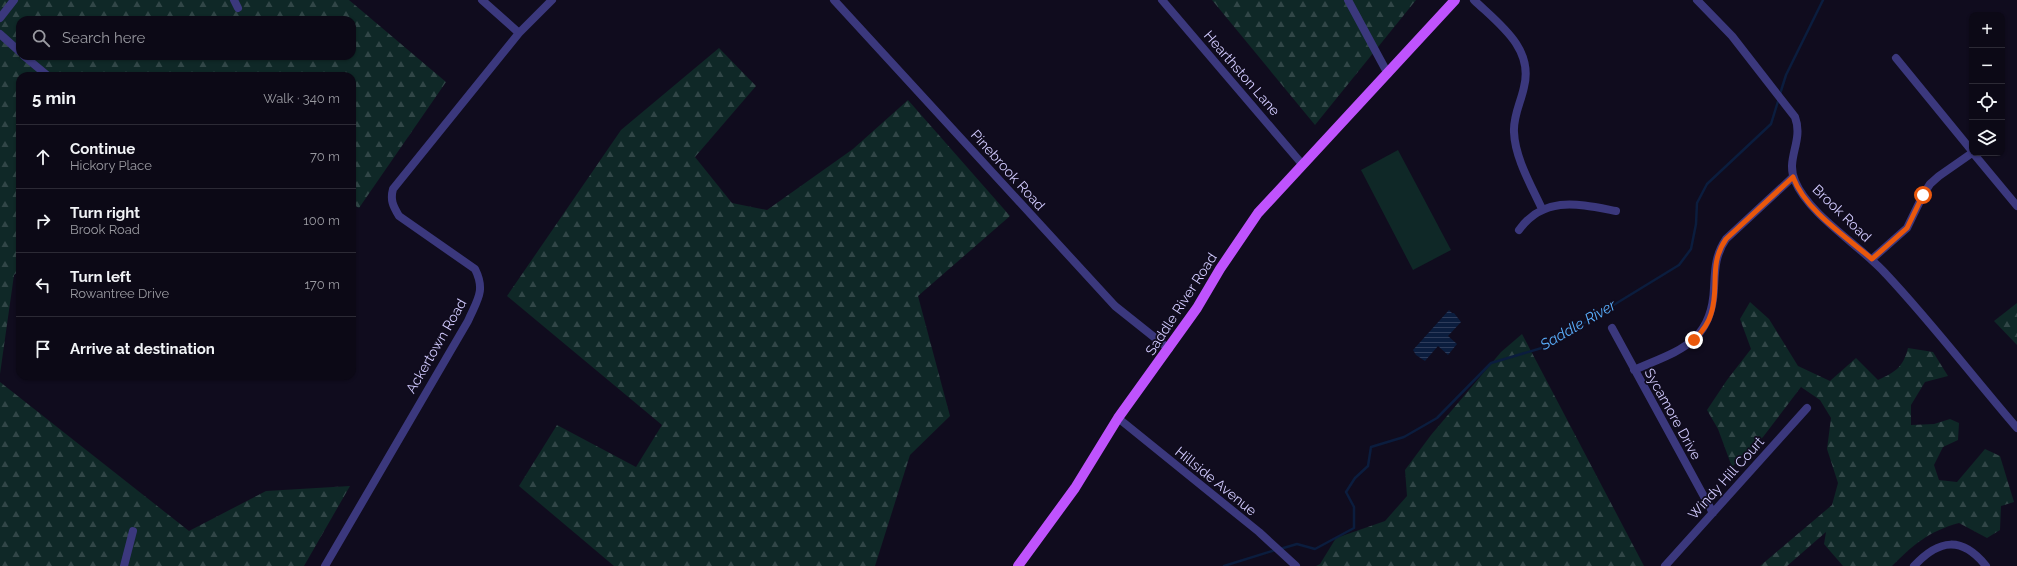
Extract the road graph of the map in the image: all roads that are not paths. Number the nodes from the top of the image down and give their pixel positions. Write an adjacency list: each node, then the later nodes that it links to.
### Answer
1 (14, 0): 10 (street)
2 (482, 0): 11 (street)
3 (552, 0): 11 (street, Ackertown Road)
4 (834, 0): 29 (street, Pinebrook Road)
5 (1162, 0): 21 (street, Hearthston Lane)
6 (1348, 0): 17 (street)
7 (1456, 0): 17 (main road, Saddle River Road)
8 (1474, 0): 24 (street)
9 (1697, 0): 22 (street, Brook Road)
10 (0, 18)
11 (519, 33): 37 (street, Ackertown Road)
12 (0, 34): 13 (street)
13 (16, 48)
14 (1896, 58): 18 (street)
15 (29, 60): 16 (street)
16 (43, 72)
17 (1388, 74): 21 (main road, Saddle River Road)
18 (1969, 148)
19 (1969, 154): 27 (street)
20 (1975, 156): 23 (street)
21 (1302, 164): 29 (main road, Saddle River Road)
22 (1793, 177): 27 (street, Brook Road); 30 (street)
23 (2017, 206)
24 (1542, 209): 25 (street); 26 (street)
25 (1616, 211)
26 (1519, 230)
27 (1872, 259): 33 (street, Brook Road)
28 (1612, 328): 30 (street, Sycamore Drive)
29 (1169, 349): 32 (main road, Saddle River Road)
30 (1634, 370): 34 (street, Sycamore Drive)
31 (1807, 408): 34 (street, Windy Hill Court)
32 (1118, 418): 38 (main road, Saddle River Road); 39 (street, Hillside Avenue)
33 (2017, 428)
34 (1713, 513): 40 (street, Windy Hill Court)
35 (133, 531): 36 (street)
36 (124, 566)
37 (325, 566)
38 (1018, 566)
39 (1296, 566)
40 (1665, 566)
41 (1914, 566): 42 (street)
42 (1986, 566)

